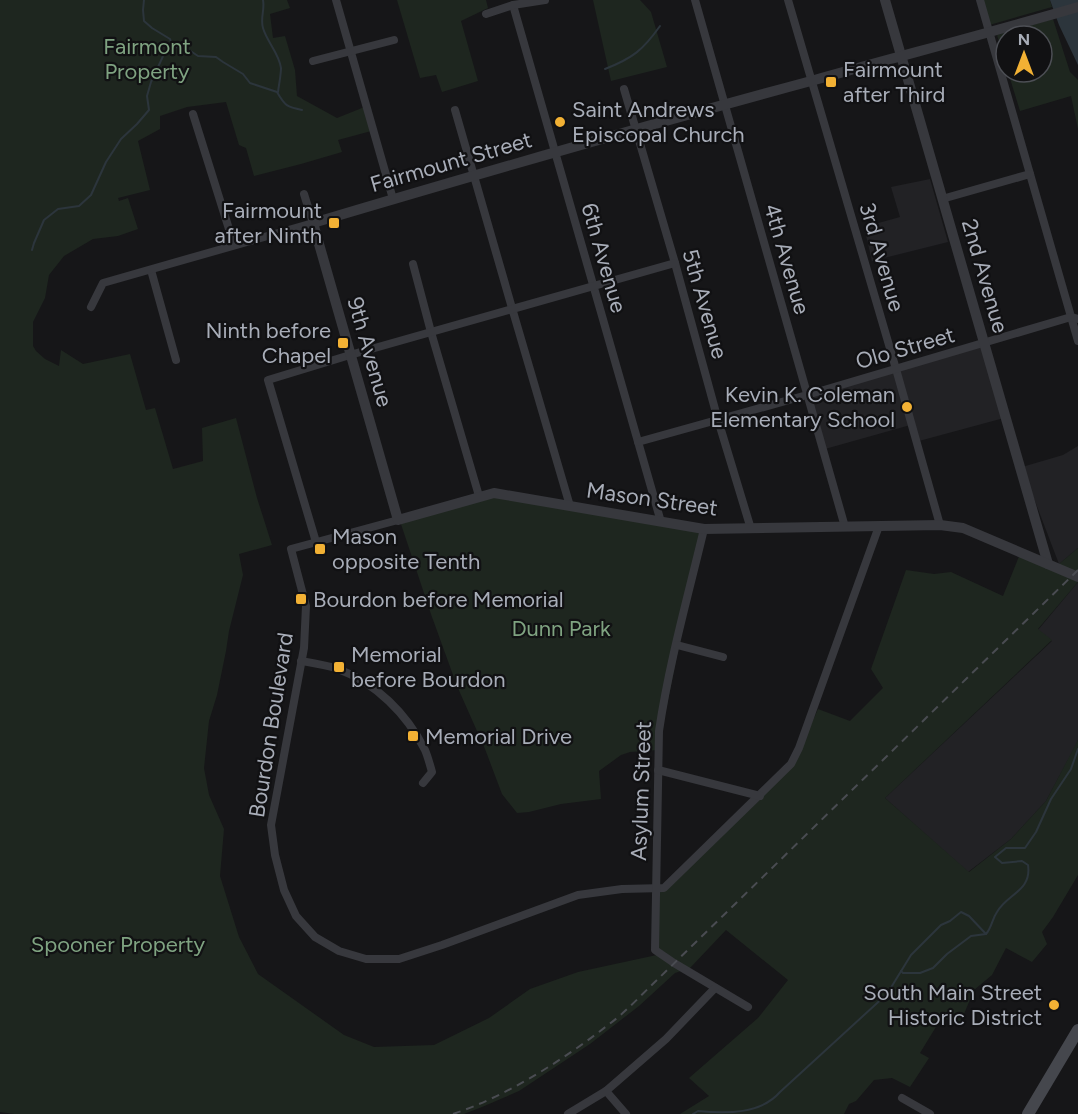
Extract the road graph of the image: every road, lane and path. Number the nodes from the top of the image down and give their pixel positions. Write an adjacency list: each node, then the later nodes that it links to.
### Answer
1 (336, 0): 12 (street)
2 (545, 0): 7 (street)
3 (695, 0): 17 (street, 4th Avenue)
4 (788, 0): 15 (street, 3rd Avenue)
5 (885, 0): 13 (street, 2nd Avenue)
6 (980, 0): 10 (street)
7 (513, 4): 9 (street); 21 (street, 6th Avenue)
8 (1078, 6): 10 (street, Fairmount Street)
9 (486, 14)
10 (989, 32): 13 (street, Fairmount Street); 22 (street)
11 (394, 40): 12 (street)
12 (351, 51): 14 (street); 25 (street)
13 (902, 57): 15 (street, Fairmount Street); 26 (street, 2nd Avenue)
14 (312, 61)
15 (811, 81): 17 (street, Fairmount Street); 41 (street, 3rd Avenue)
16 (624, 89): 20 (street, 5th Avenue)
17 (725, 105): 20 (street, Fairmount Street); 42 (street, 4th Avenue)
18 (455, 110): 23 (street)
19 (193, 114): 28 (street)
20 (636, 130): 21 (street, Fairmount Street); 29 (street, 5th Avenue)
21 (555, 153): 23 (street, Fairmount Street); 32 (street, 6th Avenue)
22 (1030, 174): 26 (street); 35 (street)
23 (474, 176): 25 (street, Fairmount Street); 34 (street)
24 (304, 194): 27 (street, 9th Avenue)
25 (393, 199): 27 (street, Fairmount Street)
26 (942, 199): 38 (street, 2nd Avenue)
27 (313, 223): 28 (street, Fairmount Street); 39 (street, 9th Avenue)
28 (234, 245): 31 (street, Fairmount Street)
29 (675, 262): 32 (street); 43 (street, 5th Avenue)
30 (413, 264): 36 (street)
31 (151, 270): 33 (street, Fairmount Street); 40 (street)
32 (594, 285): 34 (street); 44 (street, 6th Avenue)
33 (91, 307)
34 (512, 308): 36 (street); 46 (street)
35 (1075, 318): 37 (street); 38 (street, Olo Street)
36 (431, 332): 39 (street); 45 (street)
37 (1078, 341)
38 (985, 344): 41 (street, Olo Street); 56 (street, 2nd Avenue)
39 (350, 355): 47 (street, 9th Avenue); 54 (street)
40 (176, 360)
41 (896, 369): 42 (street, Olo Street); 49 (street, 3rd Avenue)
42 (807, 395): 43 (street, Olo Street); 51 (street, 4th Avenue)
43 (718, 420): 44 (street, Olo Street); 53 (street, 5th Avenue)
44 (638, 442): 48 (street, 6th Avenue)
45 (479, 496): 46 (street, Mason Street); 47 (street, Mason Street)
46 (570, 506): 48 (street, Mason Street)
47 (398, 520): 54 (street, Mason Street)
48 (661, 522): 52 (street, Mason Street)
49 (940, 525): 50 (street, Mason Street); 56 (street, Mason Street)
50 (879, 526): 51 (street, Mason Street); 63 (street)
51 (846, 527): 53 (street, Mason Street)
52 (704, 529): 53 (street, Mason Street); 58 (street, Asylum Street)
53 (751, 529)
54 (316, 542): 55 (street, Mason Street)
55 (291, 549): 60 (street, Bourdon Boulevard)
56 (1048, 564): 57 (street, Mason Street)
57 (1078, 577)
58 (677, 645): 59 (street); 61 (street, Asylum Street)
59 (723, 657)
60 (301, 661): 62 (street); 64 (street, Bourdon Boulevard)
61 (658, 770): 63 (street); 64 (street, Asylum Street)
62 (423, 783)
63 (760, 796): 64 (street)
64 (655, 888): 65 (street, Asylum Street)
65 (715, 988): 66 (street, Asylum Street); 68 (street)
66 (748, 1007)
67 (1078, 1030): 75 (main road)
68 (606, 1091): 71 (street); 72 (street)
69 (902, 1098): 70 (street)
70 (913, 1104): 73 (street); 74 (street)
71 (568, 1114)
72 (626, 1114)
73 (907, 1114)
74 (930, 1114)
75 (1028, 1114)

